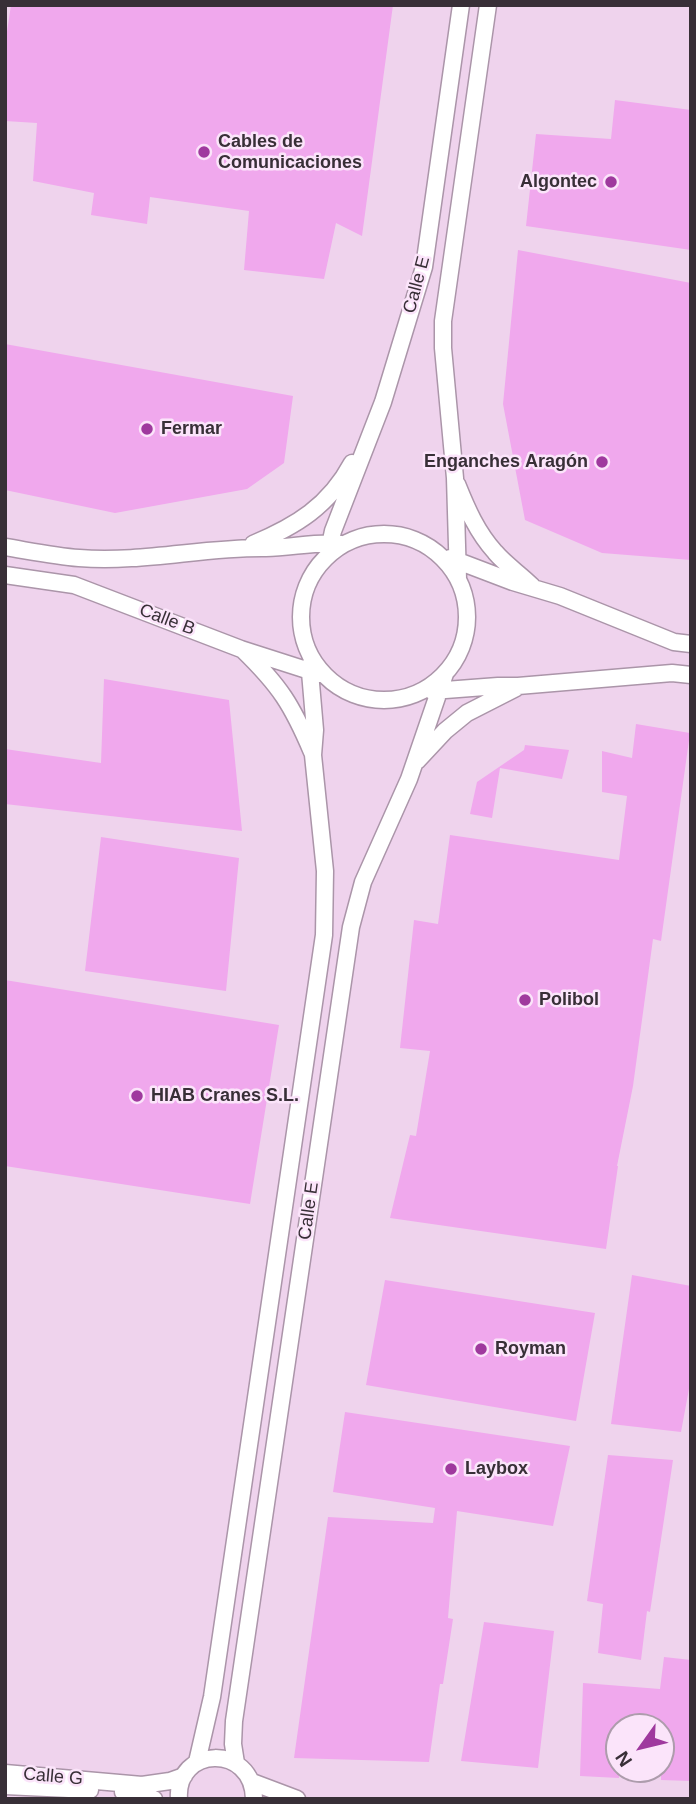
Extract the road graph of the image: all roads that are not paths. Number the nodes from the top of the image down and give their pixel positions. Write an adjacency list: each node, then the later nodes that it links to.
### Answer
1 (461, 5): 3 (street, Calle E)
2 (488, 5): 4 (street, Calle E)
3 (363, 451): 6 (street); 7 (street, Calle E)
4 (455, 478): 9 (street, Calle E); 12 (street, Calle E)
5 (5, 547): 6 (street)
6 (248, 547): 7 (street)
7 (334, 547): 8 (street); 15 (street)
8 (441, 556): 9 (street); 11 (street)
9 (459, 561): 11 (street, Calle E); 12 (street)
10 (5, 575): 14 (street, Calle B)
11 (458, 579): 18 (street)
12 (534, 587): 13 (street)
13 (691, 644)
14 (241, 649): 15 (street, Calle B); 19 (street, Calle E)
15 (316, 669): 18 (street); 19 (street, Calle E)
16 (691, 676): 17 (street)
17 (518, 687): 18 (street); 20 (street)
18 (431, 691): 20 (street, Calle E)
19 (313, 755): 21 (street, Calle E)
20 (415, 763): 22 (street, Calle E)
21 (197, 1762): 22 (street); 24 (street)
22 (236, 1763): 25 (street)
23 (5, 1773): 24 (street, Calle G)
24 (184, 1776): 28 (street)
25 (252, 1782): 29 (street); 30 (street)
26 (5, 1786): 27 (street, Calle G)
27 (154, 1799)
28 (178, 1799)
29 (254, 1799)
30 (297, 1799)

